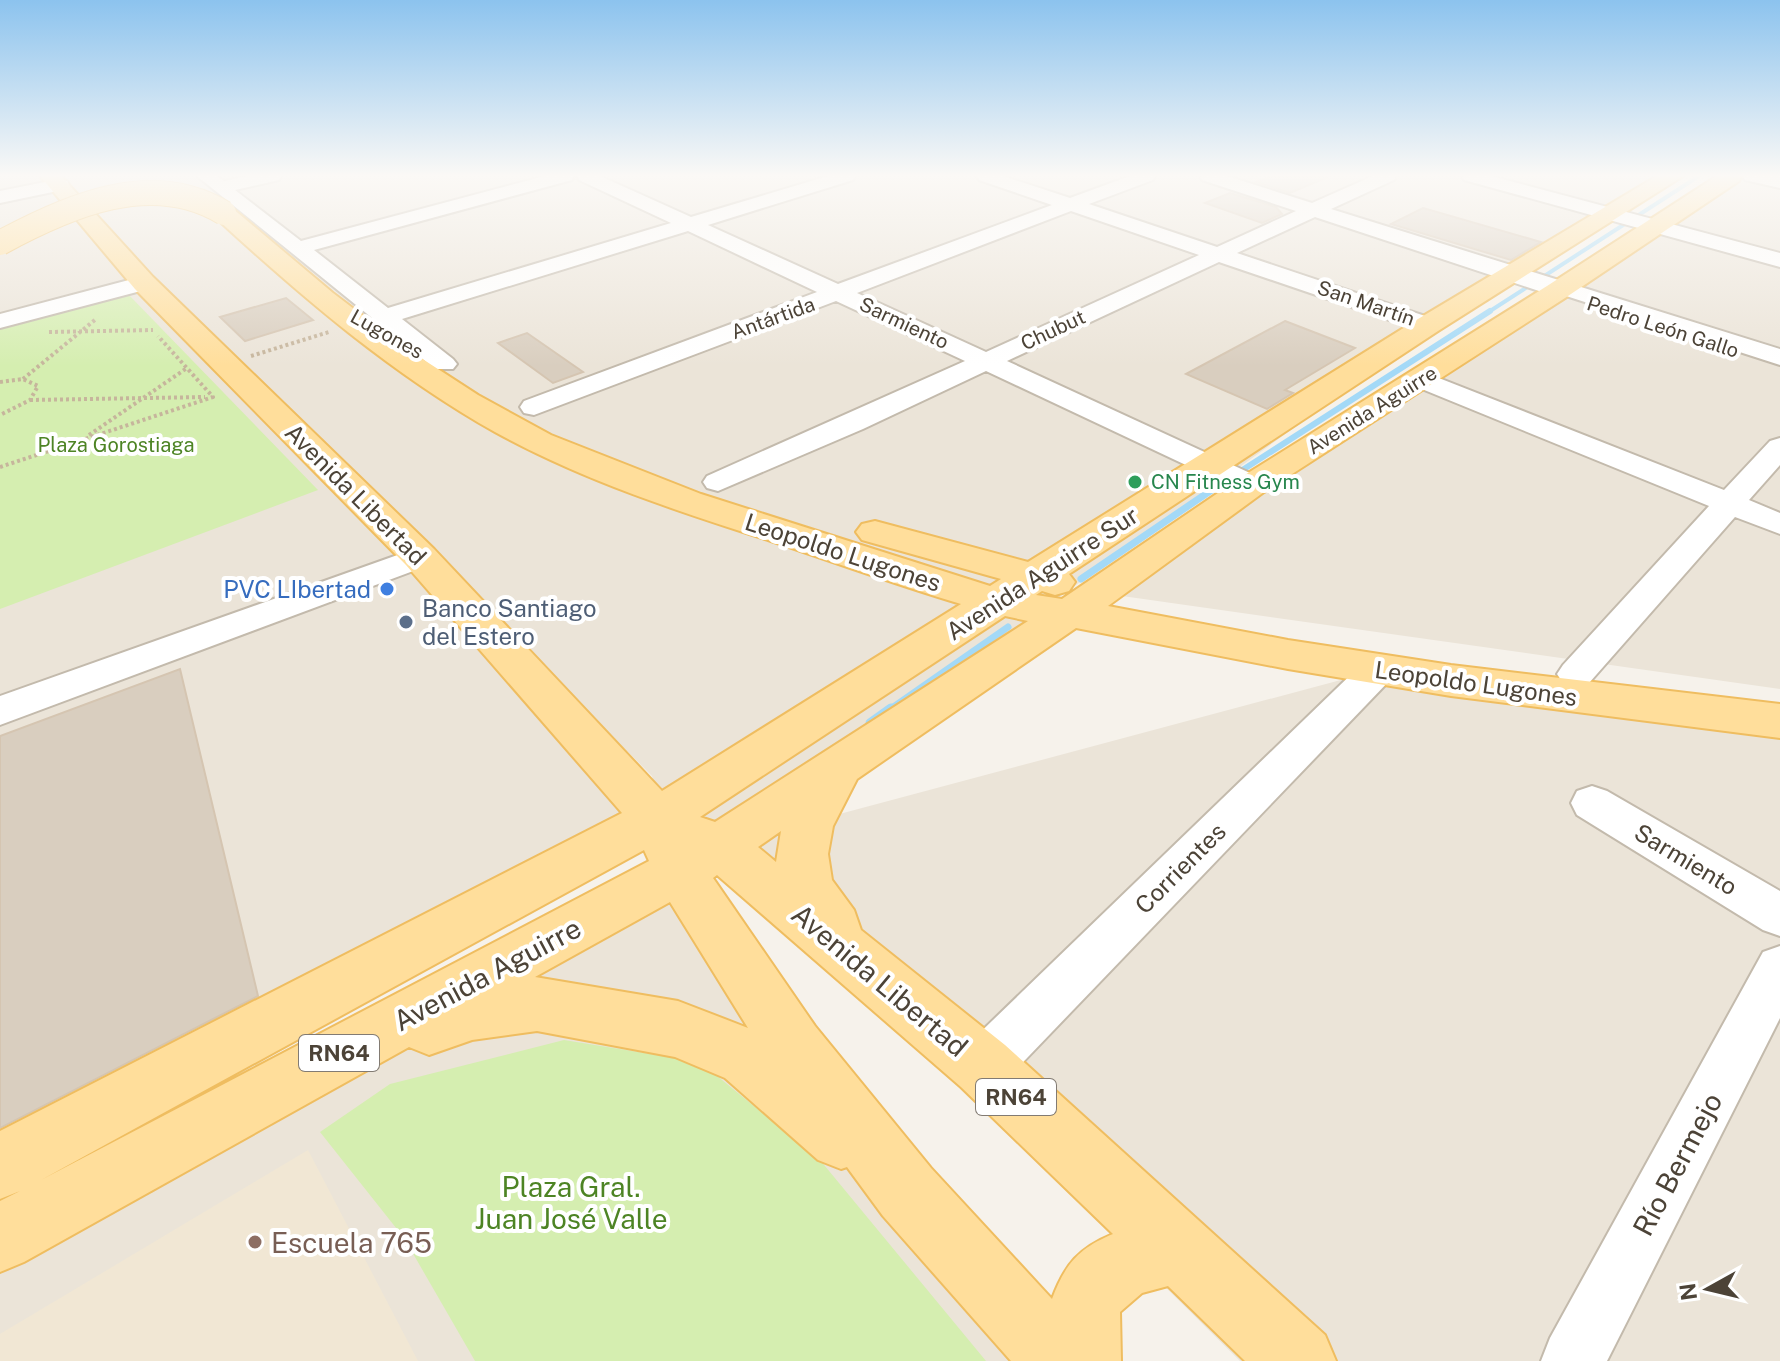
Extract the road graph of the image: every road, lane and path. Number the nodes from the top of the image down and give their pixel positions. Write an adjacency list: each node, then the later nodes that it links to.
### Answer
1 (107, 240): 17 (main road, Avenida Libertad)
2 (259, 240): 21 (main road, Leopoldo Lugones, bridge)
3 (287, 240): 14 (street)
4 (329, 240): 14 (street)
5 (631, 240): 21 (street)
6 (722, 240): 19 (street, Sarmiento)
7 (979, 240): 19 (street, Antártida)
8 (1178, 240): 15 (street, San Martín)
9 (1249, 240): 15 (street, Chubut)
10 (1405, 240): 18 (street, Pedro León Gallo)
11 (1588, 240): 18 (main road, Avenida Aguirre Sur)
12 (1621, 240): 18 (main road, Avenida Aguirre Sur)
13 (1703, 240): 16 (street)
14 (298, 248): 21 (street)
15 (1219, 253): 24 (street, San Martín); 29 (street, Chubut)
16 (1780, 260)
17 (144, 283): 23 (street); 30 (main road, Avenida Libertad)
18 (1539, 283): 24 (main road, Avenida Aguirre Sur); 28 (street, Pedro León Gallo); 32 (street, Pedro León Gallo); 35 (main road, Avenida Aguirre)
19 (840, 293): 29 (street, Sarmiento); 40 (street, Antártida)
20 (102, 314): 26 (path)
21 (357, 314): 30 (path); 31 (street); 31 (main road, Lugones); 51 (main road, Leopoldo Lugones)
22 (143, 319): 25 (path)
23 (0, 321)
24 (1428, 325): 45 (main road, Avenida Aguirre Sur)
25 (153, 330): 26 (path); 33 (path)
26 (81, 331): 27 (path); 34 (path)
27 (40, 332)
28 (1780, 357)
29 (987, 361): 45 (street, Sarmiento); 46 (street, Chubut)
30 (227, 364): 49 (main road, Avenida Libertad)
31 (444, 364): 40 (main road, Leopoldo Lugones)
32 (1780, 364)
33 (187, 368): 37 (path); 38 (path)
34 (23, 379): 36 (path); 39 (path)
35 (1421, 379): 45 (main road, Avenida Aguirre); 47 (street)
36 (0, 382)
37 (213, 397): 38 (path); 42 (path)
38 (143, 398): 39 (path); 42 (path)
39 (30, 400): 41 (path)
40 (534, 407): 46 (main road, Leopoldo Lugones)
41 (0, 415)
42 (82, 440): 44 (path)
43 (1780, 447): 47 (street)
44 (0, 467)
45 (1232, 475): 50 (main road, Avenida Aguirre Sur); 52 (main road, Avenida Aguirre)
46 (718, 482): 50 (main road, Leopoldo Lugones)
47 (1728, 503): 48 (street); 54 (street)
48 (1780, 524)
49 (420, 557): 56 (street); 60 (main road, Avenida Libertad)
50 (1036, 577): 51 (main road, Avenida Aguirre Sur); 52 (main road, Leopoldo Lugones)
51 (998, 601): 52 (main road, Leopoldo Lugones); 60 (main road, Avenida Aguirre Sur)
52 (1084, 603): 53 (main road, Leopoldo Lugones); 54 (main road, Leopoldo Lugones); 58 (main road, Avenida Aguirre Sur)
53 (1378, 670): 57 (main road, Leopoldo Lugones); 64 (street, Corrientes)
54 (1576, 674): 55 (main road, Leopoldo Lugones)
55 (1780, 695)
56 (0, 711)
57 (1780, 721)
58 (841, 765): 60 (main road, Avenida Aguirre Sur); 62 (main road)
59 (1592, 803): 61 (street, Sarmiento)
60 (685, 845): 62 (main road, Avenida Libertad / RN64); 65 (main road, Avenida Aguirre / RN64); 66 (main road, RN64); 67 (main road, Avenida Libertad)
61 (1780, 915)
62 (859, 962): 64 (main road, Avenida Libertad / RN64)
63 (1780, 968): 73 (street, Río Bermejo)
64 (983, 1066): 69 (main road, Avenida Libertad / RN64)
65 (303, 1073): 67 (main road); 68 (main road, Avenida Aguirre / RN64)
66 (0, 1166)
67 (907, 1192): 70 (main road, Avenida Libertad)
68 (0, 1238)
69 (1177, 1249): 71 (main road); 72 (main road, Avenida Libertad / RN64)
70 (1060, 1361)
71 (1084, 1361)
72 (1299, 1361)
73 (1573, 1361)

